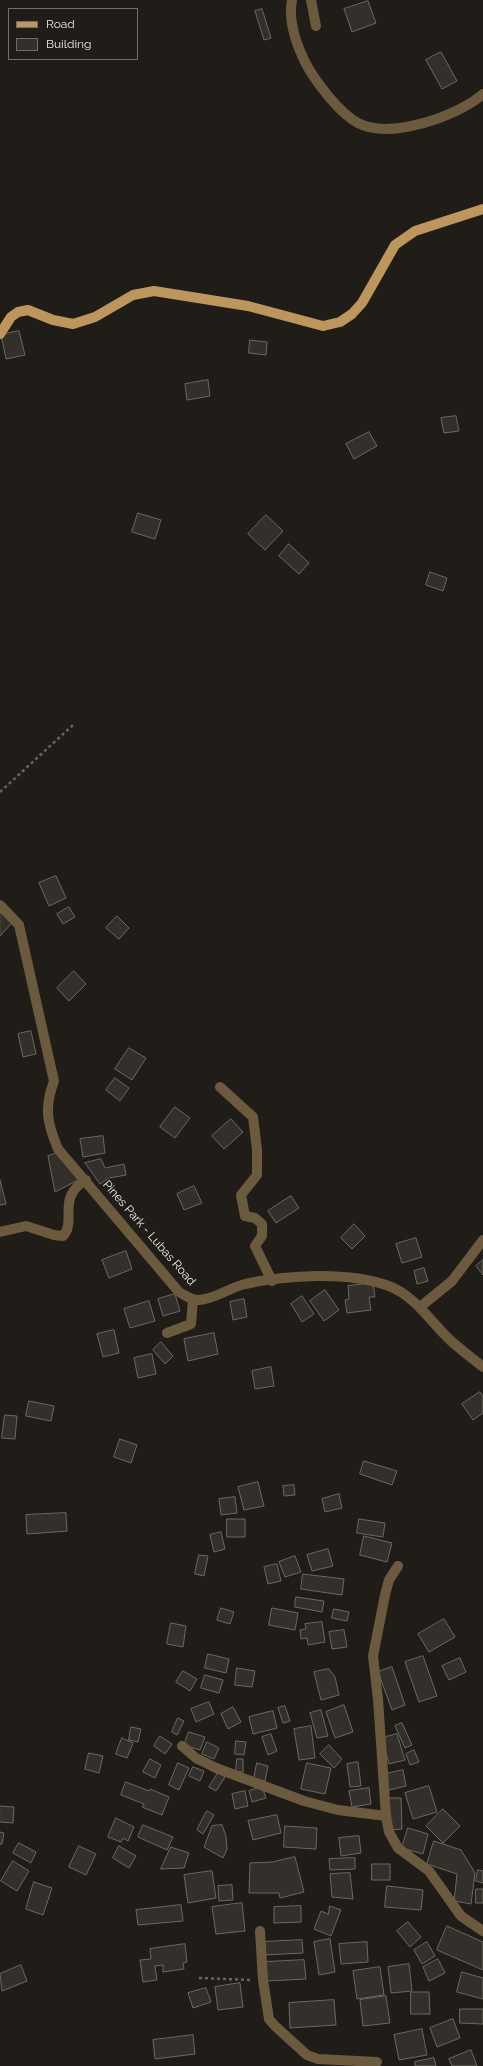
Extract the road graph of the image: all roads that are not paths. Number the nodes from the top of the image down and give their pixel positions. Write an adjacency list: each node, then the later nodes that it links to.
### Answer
1 (292, 0): 4 (street)
2 (311, 0): 3 (street)
3 (316, 26)
4 (483, 94)
5 (483, 209): 6 (main road)
6 (0, 334)
7 (0, 905): 9 (street, Pines Park - Lubas Road)
8 (220, 1087): 12 (street)
9 (86, 1180): 10 (street); 13 (street, Pines Park - Lubas Road)
10 (0, 1232)
11 (483, 1240): 14 (street)
12 (272, 1281): 13 (street, Pines Park - Lubas Road); 14 (street, Pines Park - Lubas Road)
13 (193, 1299): 15 (street)
14 (420, 1307): 16 (street, Pines Park - Lubas Road)
15 (167, 1333)
16 (483, 1367)
17 (398, 1566): 19 (street)
18 (182, 1746): 19 (street)
19 (386, 1816): 21 (street)
20 (260, 1931): 22 (street)
21 (483, 1931)
22 (321, 2062): 23 (street)
23 (377, 2062)

